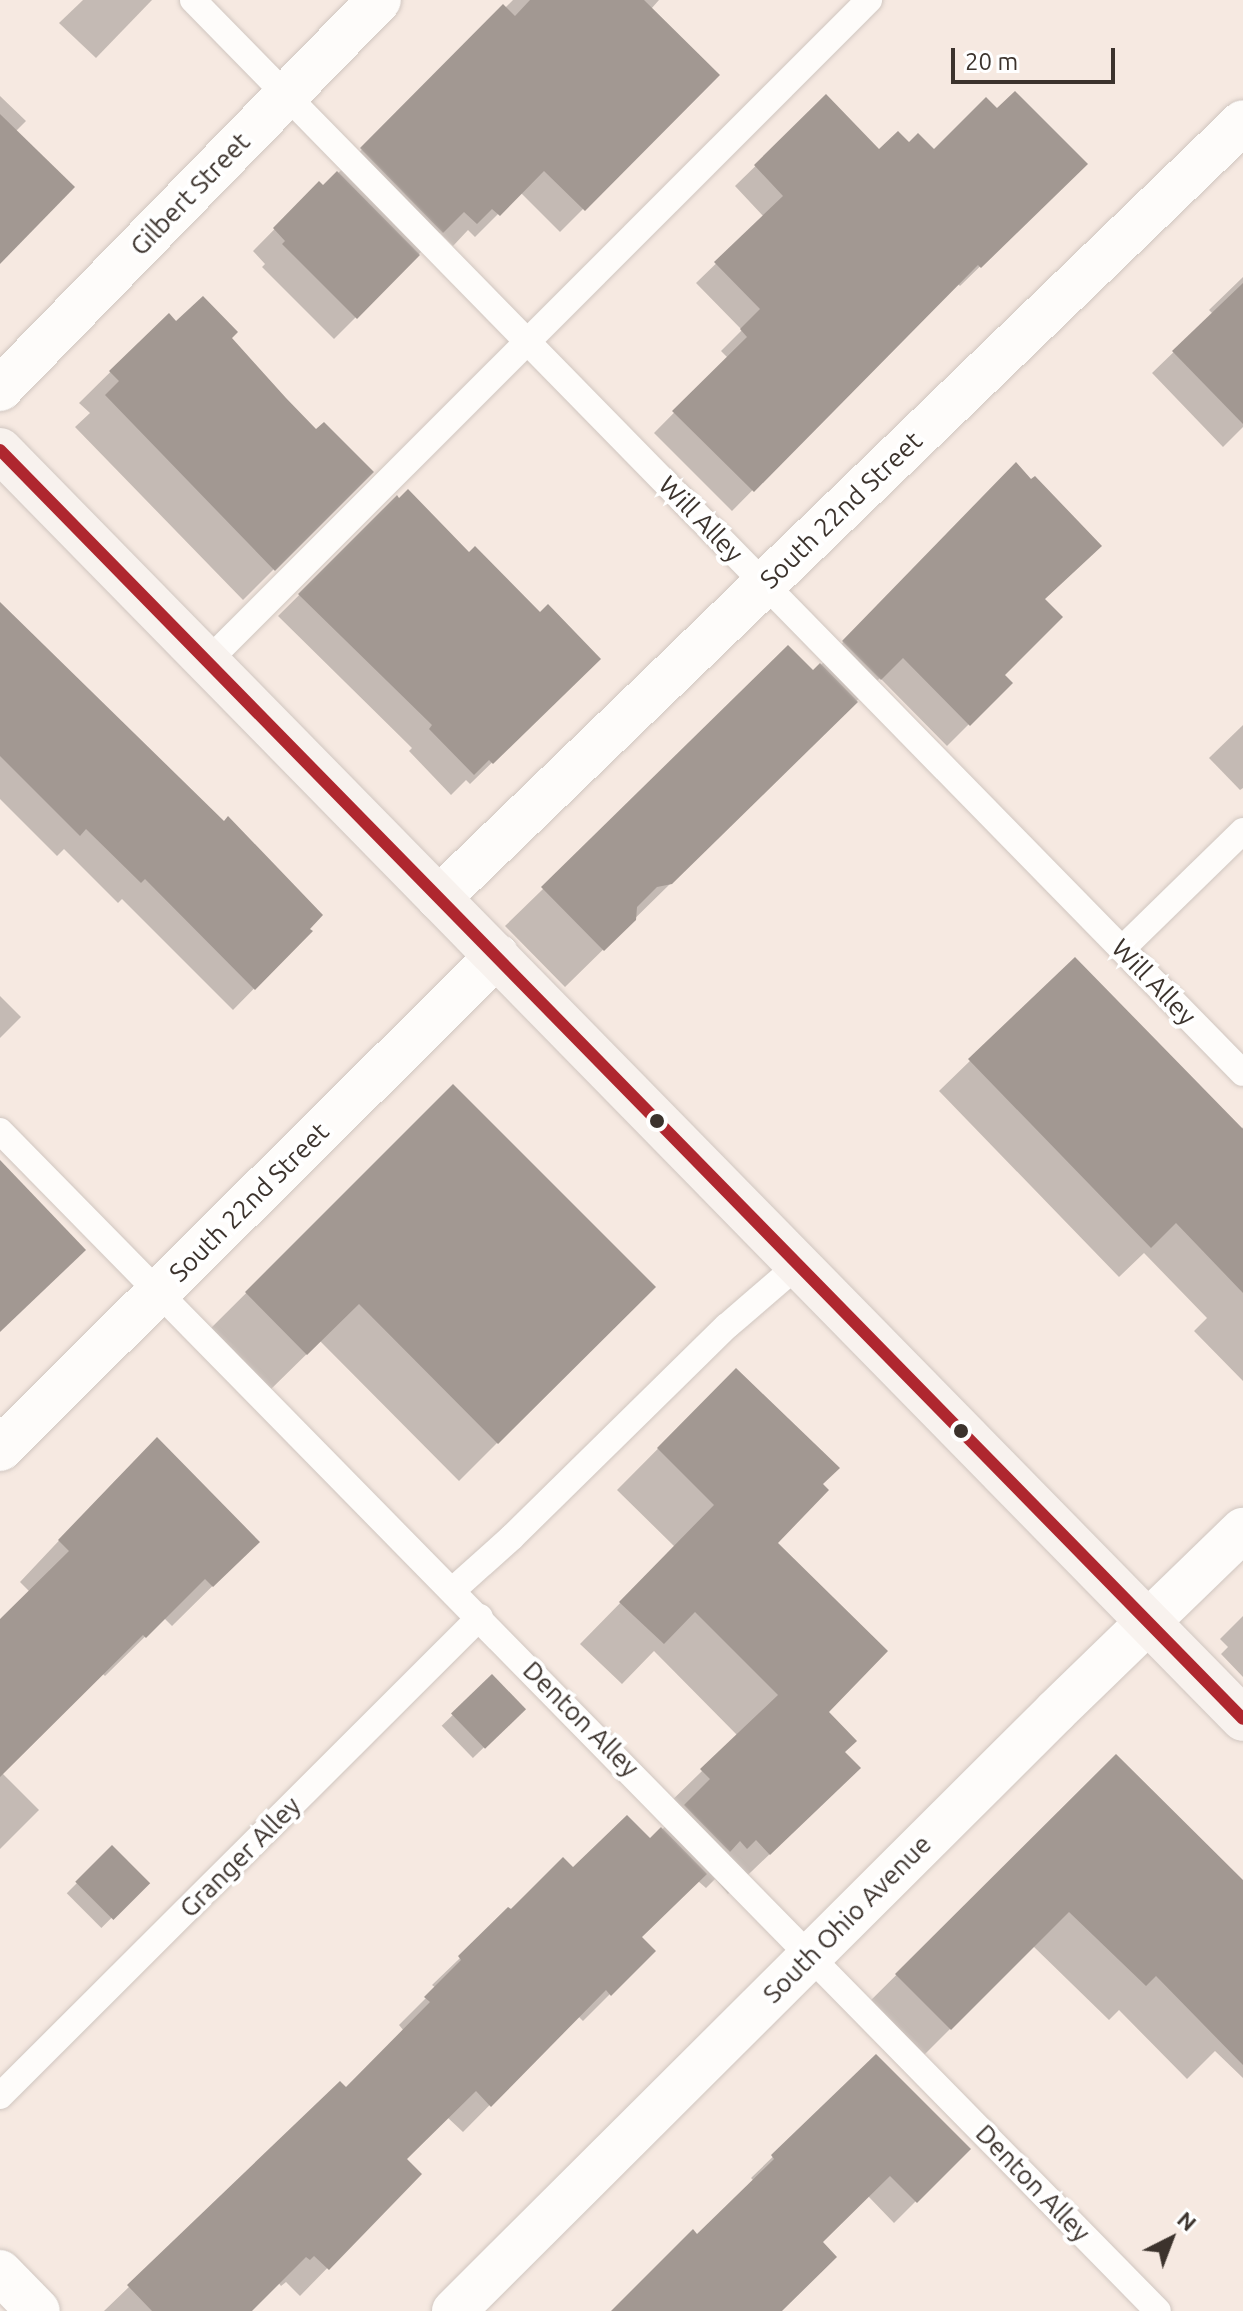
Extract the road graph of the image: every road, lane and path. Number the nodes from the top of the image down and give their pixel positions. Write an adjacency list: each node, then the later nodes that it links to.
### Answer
1 (193, 0): 4 (lane, Will Alley)
2 (379, 0): 4 (street, Gilbert Street)
3 (869, 0): 6 (lane)
4 (286, 95): 6 (lane, Will Alley); 7 (street, Gilbert Street)
5 (1243, 122): 9 (street, South 22nd Street)
6 (527, 342): 9 (lane, Will Alley); 10 (lane)
7 (0, 389)
8 (0, 450): 10 (main road)
9 (765, 584): 12 (street, South 22nd Street); 13 (lane, Will Alley)
10 (208, 661): 12 (main road)
11 (1243, 831): 13 (lane)
12 (439, 898): 14 (main road)
13 (1122, 949): 15 (lane, Will Alley)
14 (497, 956): 17 (main road); 18 (street, South 22nd Street)
15 (1243, 1073)
16 (0, 1131): 18 (lane, Denton Alley)
17 (798, 1265): 21 (lane); 23 (main road)
18 (158, 1292): 19 (street, South 22nd Street); 21 (lane, Denton Alley)
19 (0, 1449)
20 (1243, 1530): 23 (street, South Ohio Avenue)
21 (453, 1590): 22 (lane, Denton Alley)
22 (480, 1617): 25 (lane, Denton Alley); 26 (lane, Granger Alley)
23 (1148, 1622): 24 (main road); 25 (street, South Ohio Avenue)
24 (1243, 1719)
25 (811, 1954): 28 (lane, Denton Alley); 30 (street, South Ohio Avenue)
26 (0, 2096)
27 (0, 2272): 29 (street)
28 (1150, 2308)
29 (38, 2311)
30 (454, 2311)

